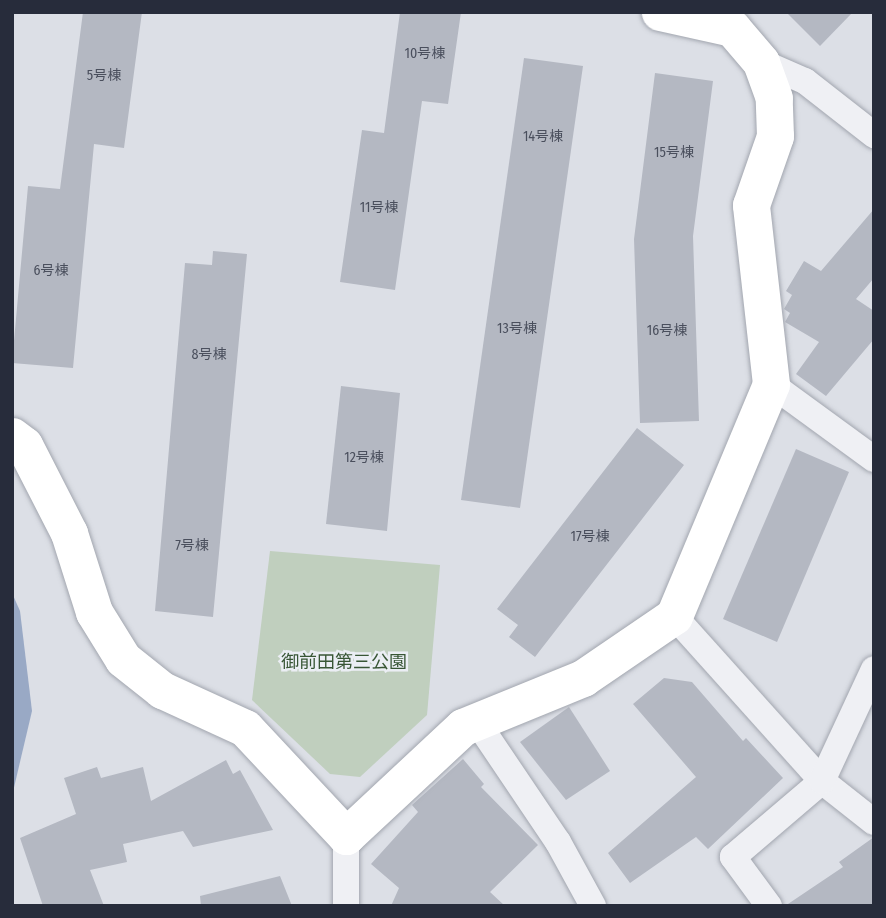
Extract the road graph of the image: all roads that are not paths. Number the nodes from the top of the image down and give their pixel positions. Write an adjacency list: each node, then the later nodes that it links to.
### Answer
1 (660, 12): 2 (street)
2 (761, 62): 3 (street); 4 (street)
3 (874, 135)
4 (771, 384): 6 (street); 7 (street)
5 (12, 436): 12 (street)
6 (874, 459)
7 (674, 616): 9 (street); 10 (street)
8 (874, 668): 10 (street)
9 (477, 722): 12 (street); 14 (street)
10 (822, 781): 11 (street); 15 (street)
11 (874, 822)
12 (346, 836): 13 (street)
13 (346, 906)
14 (593, 906)
15 (769, 906)

